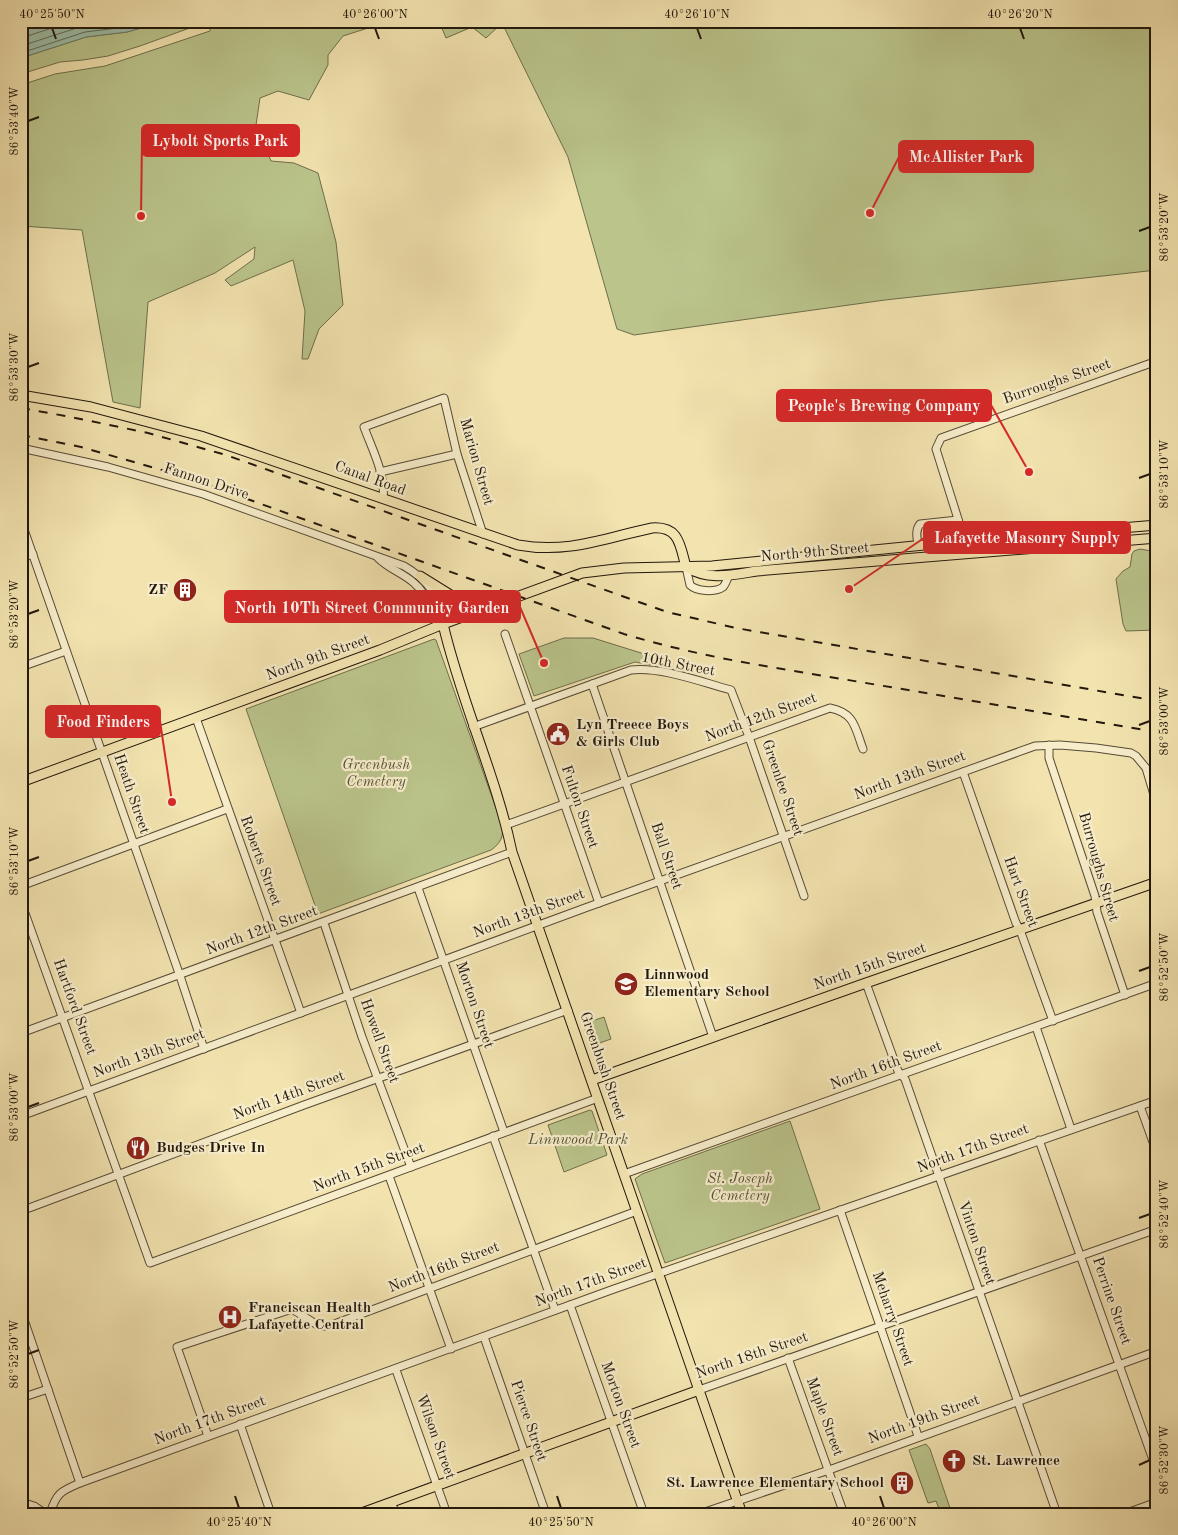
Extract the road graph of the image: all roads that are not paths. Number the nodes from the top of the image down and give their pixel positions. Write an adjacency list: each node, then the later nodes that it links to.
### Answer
1 (1157, 361): 7 (street, Burroughs Street)
2 (21, 396): 6 (main road, Canal Road)
3 (21, 448): 17 (street, Fannon Drive)
4 (457, 454): 5 (street); 5 (street, Marion Street); 10 (street, Marion Street)
5 (380, 472): 6 (street)
6 (383, 499): 10 (main road, Canal Road)
7 (958, 520): 12 (street, Burroughs Street); 13 (street)
8 (21, 521): 14 (street, Heath Street)
9 (1157, 525): 12 (main road, North 9th Street)
10 (483, 534): 18 (main road, Canal Road)
11 (1157, 538): 15 (main road, North 9th Street)
12 (965, 541): 13 (main road, North 9th Street); 15 (street, Burroughs Street)
13 (918, 545): 18 (main road, North 9th Street)
14 (33, 554): 16 (street); 24 (street, Heath Street)
15 (969, 554): 19 (main road, North 9th Street)
16 (21, 558)
17 (378, 558): 20 (street, Fannon Drive); 22 (street, Fannon Drive)
18 (686, 567): 19 (main road, North 9th Street); 19 (street); 21 (main road, North 9th Street)
19 (729, 575)
20 (420, 576): 21 (main road); 22 (street, Fannon Drive)
21 (487, 608): 22 (main road, North 9th Street)
22 (443, 624): 29 (main road, North 9th Street); 30 (main road, Greenbush Street)
23 (505, 634): 28 (street, Fulton Street)
24 (66, 652): 25 (street); 34 (street, Heath Street)
25 (21, 667)
26 (592, 684): 27 (street, 10th Street); 28 (street, 10th Street); 37 (street, Ball Street)
27 (731, 690): 31 (street, Greenlee Street)
28 (531, 706): 30 (street, 10th Street); 38 (street, Fulton Street)
29 (196, 718): 34 (main road, North 9th Street); 40 (street, Roberts Street)
30 (473, 727): 41 (main road, Greenbush Street)
31 (749, 737): 33 (street, North 12th Street); 37 (street, North 12th Street); 42 (street, Greenlee Street)
32 (1049, 745): 35 (street, North 13th Street); 39 (street, North 13th Street); 52 (street, Burroughs Street)
33 (863, 748)
34 (102, 752): 36 (main road, North 9th Street); 43 (street, Heath Street)
35 (963, 772): 42 (street, North 13th Street); 55 (street, Hart Street)
36 (21, 782)
37 (626, 782): 38 (street, North 12th Street); 45 (street, Ball Street)
38 (564, 804): 41 (street, North 12th Street); 51 (street, Fulton Street)
39 (1157, 805)
40 (227, 809): 43 (street); 56 (street, Roberts Street)
41 (506, 825): 44 (main road, Greenbush Street)
42 (784, 836): 45 (street, North 13th Street); 49 (street, Greenlee Street)
43 (133, 844): 47 (street); 58 (street, Heath Street)
44 (512, 852): 48 (street, North 12th Street); 54 (main road, Greenbush Street)
45 (660, 881): 51 (street, North 13th Street); 69 (street, Ball Street)
46 (1157, 882): 52 (main road, North 15th Street)
47 (21, 886)
48 (418, 888): 53 (street, North 12th Street); 57 (street, Morton Street)
49 (804, 896)
50 (21, 902): 65 (street, Hartford Street)
51 (599, 903): 54 (street, North 13th Street)
52 (1097, 903): 55 (main road, North 15th Street); 61 (street, Burroughs Street)
53 (324, 923): 56 (street, North 12th Street); 62 (street, Howell Street)
54 (538, 925): 57 (street, North 13th Street); 63 (main road, Greenbush Street)
55 (1020, 930): 59 (main road, North 15th Street); 66 (street, Hart Street)
56 (274, 940): 58 (street, North 12th Street); 64 (street, Roberts Street)
57 (444, 961): 62 (street, North 13th Street); 70 (street, Morton Street)
58 (180, 976): 65 (street, North 12th Street); 71 (street, Heath Street)
59 (866, 982): 69 (main road, North 15th Street); 72 (street, Vinton Street)
60 (1157, 983): 61 (street, North 16th Street)
61 (1126, 995): 66 (street, North 16th Street)
62 (348, 996): 64 (street, North 13th Street); 73 (street, Howell Street)
63 (568, 1010): 70 (street, North 14th Street); 74 (main road, Greenbush Street)
64 (301, 1012): 71 (street, North 13th Street)
65 (62, 1018): 68 (street, North 12th Street); 75 (street, Hartford Street)
66 (1053, 1021): 67 (street, North 16th Street)
67 (1036, 1027): 72 (street, North 16th Street); 80 (street)
68 (21, 1033)
69 (713, 1037): 74 (main road, North 15th Street)
70 (473, 1044): 73 (street, North 14th Street); 81 (street, Morton Street)
71 (204, 1049): 75 (street, North 13th Street)
72 (901, 1075): 86 (street, North 16th Street); 89 (street, Vinton Street)
73 (378, 1079): 85 (street, Howell Street); 87 (street, North 14th Street)
74 (592, 1080): 76 (main road, Greenbush Street)
75 (89, 1091): 79 (street, North 13th Street); 87 (street, Hartford Street)
76 (598, 1098): 81 (street, North 15th Street); 86 (main road, Greenbush Street)
77 (1157, 1100): 78 (street, North 17th Street)
78 (1140, 1106): 80 (street, North 17th Street); 84 (street)
79 (21, 1116)
80 (1071, 1129): 83 (street, North 17th Street)
81 (504, 1132): 82 (street, North 15th Street)
82 (493, 1136): 85 (street, North 15th Street); 94 (street)
83 (1039, 1140): 89 (street, North 17th Street); 95 (street, Perrine Street)
84 (1157, 1153)
85 (411, 1167): 88 (street, North 15th Street)
86 (624, 1174): 92 (main road, Greenbush Street)
87 (119, 1175): 91 (street, North 14th Street); 96 (street, Hartford Street)
88 (389, 1176): 96 (street, North 15th Street); 98 (street)
89 (938, 1176): 90 (street, North 17th Street); 99 (street, Vinton Street)
90 (840, 1210): 97 (street, North 17th Street); 103 (street, Meharry Street)
91 (21, 1211)
92 (637, 1211): 94 (street, North 16th Street); 97 (main road, Greenbush Street)
93 (1157, 1229): 95 (street, North 18th Street)
94 (533, 1249): 98 (street, North 16th Street); 101 (street)
95 (1080, 1254): 99 (street, North 18th Street); 108 (street, Perrine Street)
96 (150, 1263)
97 (659, 1273): 100 (street, North 17th Street); 111 (main road, Greenbush Street)
98 (429, 1288): 105 (street); 116 (street, North 16th Street)
99 (978, 1292): 103 (street, North 18th Street); 113 (street, Vinton Street)
100 (570, 1305): 101 (street, North 17th Street); 114 (street, Morton Street)
101 (555, 1310): 104 (street, North 17th Street)
102 (21, 1311): 110 (street)
103 (880, 1326): 107 (street, North 18th Street); 117 (street, Meharry Street)
104 (484, 1337): 105 (street, North 17th Street); 118 (street, Pierce Street)
105 (451, 1349): 109 (street, North 17th Street)
106 (1157, 1351): 108 (street, North 19th Street)
107 (788, 1358): 111 (street, North 18th Street); 119 (street, Maple Street)
108 (1119, 1364): 113 (street, North 19th Street); 120 (street, Perrine Street)
109 (396, 1370): 115 (street, North 17th Street); 122 (street, Wilson Street)
110 (48, 1389): 112 (street); 121 (street)
111 (699, 1390): 114 (main road, North 18th Street); 123 (main road, Greenbush Street)
112 (21, 1398)
113 (1018, 1401): 117 (street, North 19th Street); 139 (street, Vinton Street)
114 (611, 1421): 118 (main road, North 18th Street); 135 (street, Morton Street)
115 (240, 1424): 116 (street, North 17th Street); 130 (street)
116 (208, 1436): 121 (street, North 17th Street)
117 (918, 1436): 119 (street, North 19th Street)
118 (524, 1453): 122 (main road, North 18th Street); 134 (street, Pierce Street)
119 (829, 1470): 123 (street, North 19th Street); 138 (street, Maple Street)
120 (1157, 1471)
121 (80, 1483): 129 (street, North 17th Street)
122 (438, 1486): 125 (main road, North 18th Street); 133 (street, Wilson Street)
123 (738, 1500): 136 (street, North 19th Street); 137 (main road, Greenbush Street)
124 (21, 1502): 129 (street)
125 (391, 1502): 131 (main road, North 18th Street); 132 (street)
126 (1157, 1502): 140 (street)
127 (21, 1512): 128 (street)
128 (26, 1514)
129 (48, 1514)
130 (271, 1514)
131 (359, 1514)
132 (396, 1514)
133 (447, 1514)
134 (546, 1514)
135 (644, 1514)
136 (699, 1514)
137 (742, 1514)
138 (844, 1514)
139 (1057, 1514)
140 (1124, 1514)

